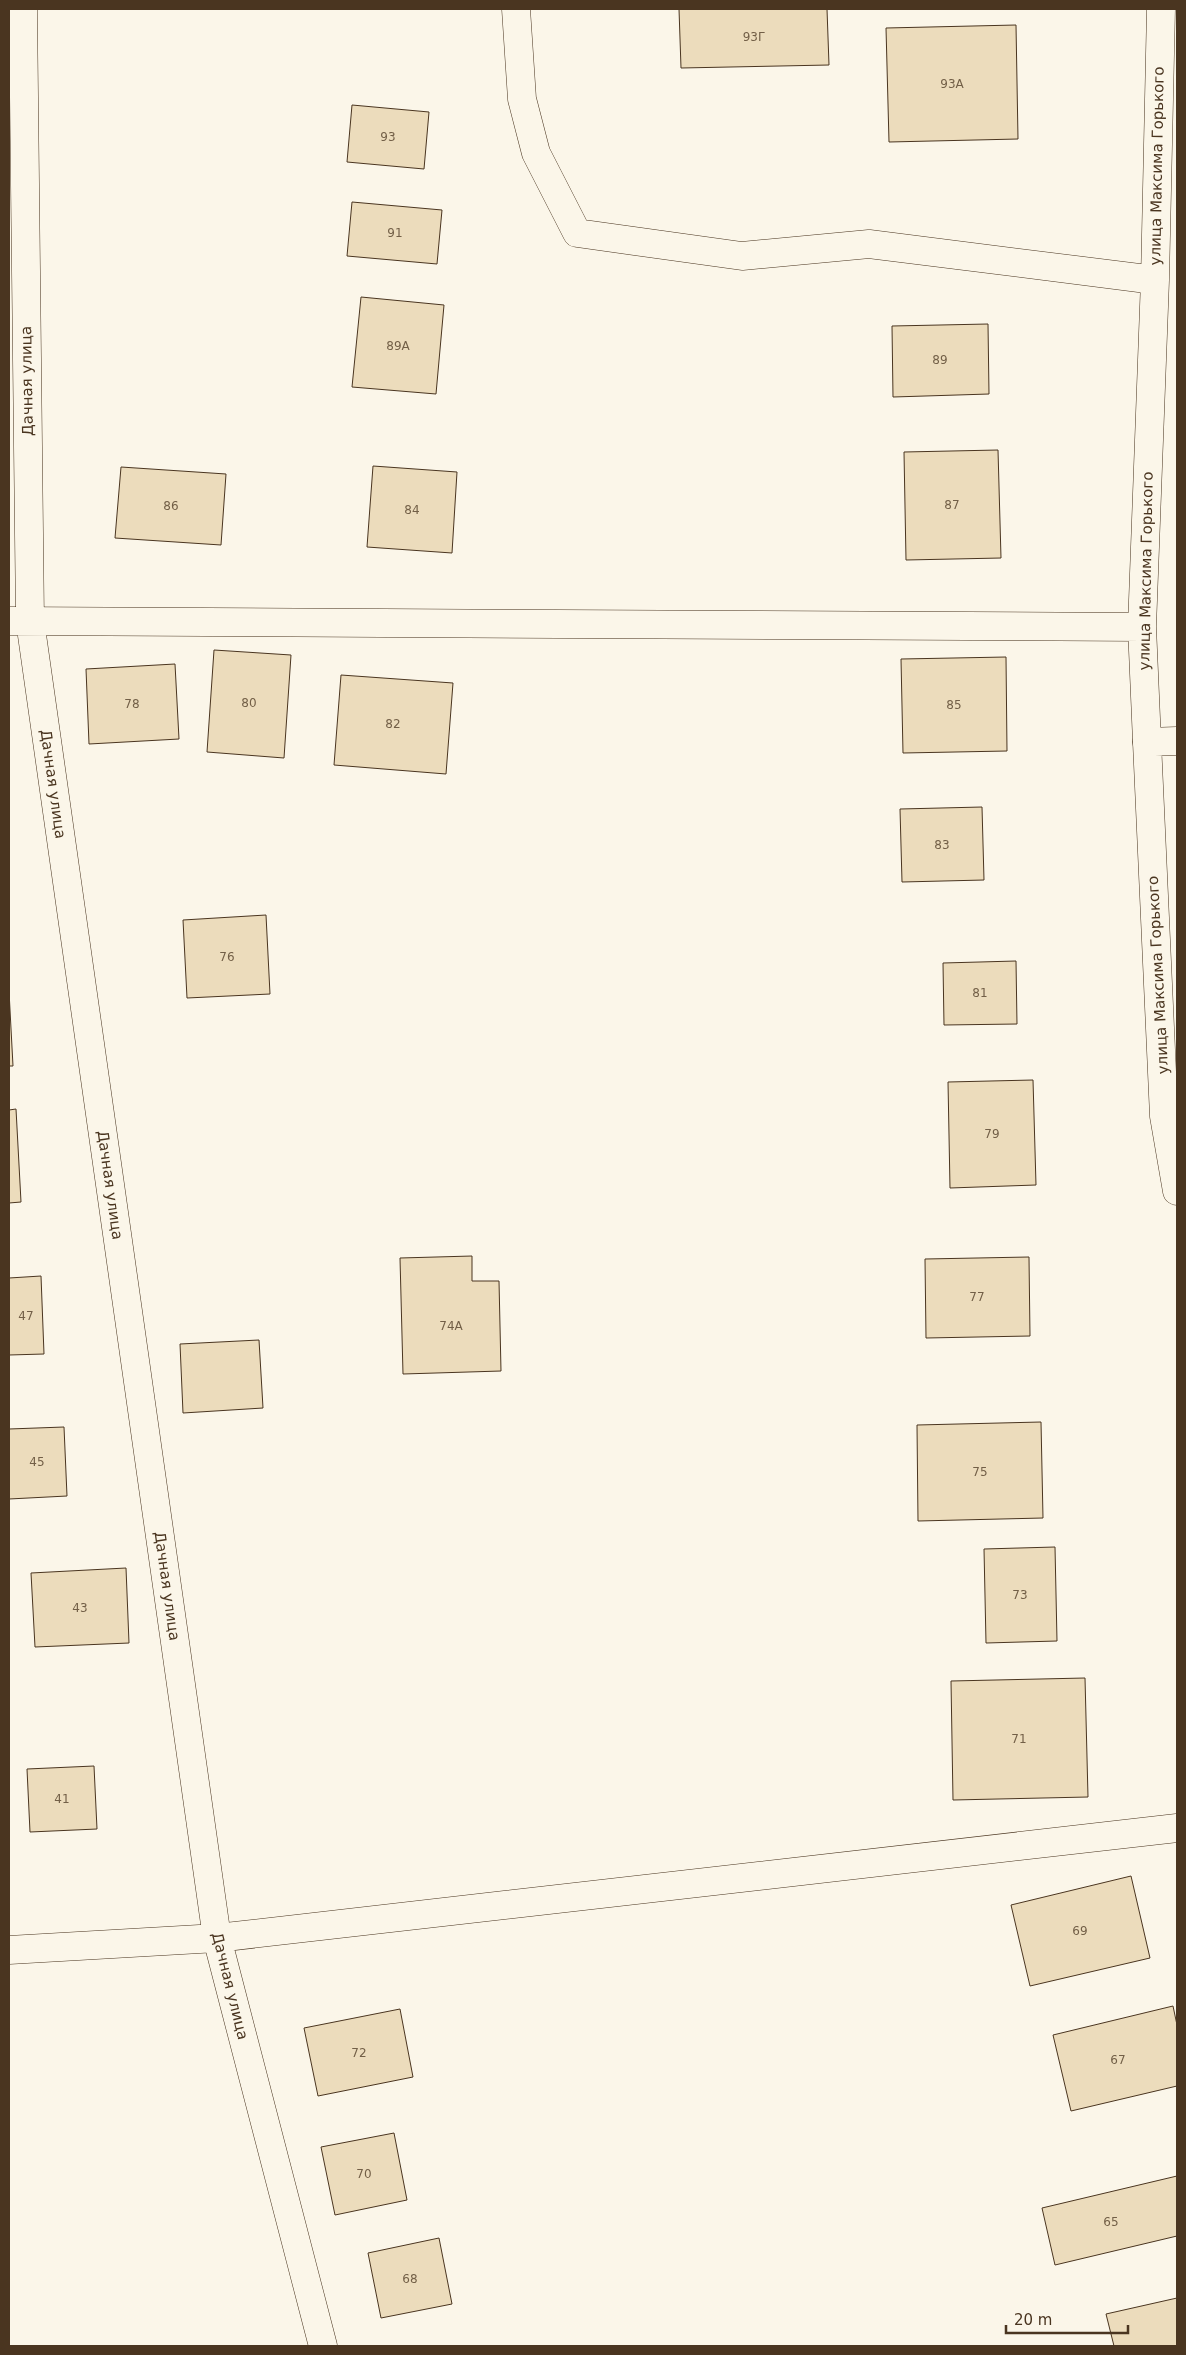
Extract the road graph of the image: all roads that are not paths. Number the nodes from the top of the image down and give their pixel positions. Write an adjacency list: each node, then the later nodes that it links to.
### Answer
1 (24, 9): 5 (street, Дачная улица)
2 (516, 9): 4 (street)
3 (1161, 9): 4 (street, улица Максима Горького)
4 (1155, 280): 6 (street, улица Максима Горького)
5 (19, 621): 6 (street); 11 (street, Дачная улица)
6 (1142, 627): 8 (street, улица Максима Горького)
7 (1177, 741): 8 (street)
8 (1147, 742): 9 (street, улица Максима Горького)
9 (1177, 1191)
10 (1177, 1828): 11 (street)
11 (217, 1938): 12 (street); 13 (street, Дачная улица)
12 (9, 1950)
13 (323, 2346)

